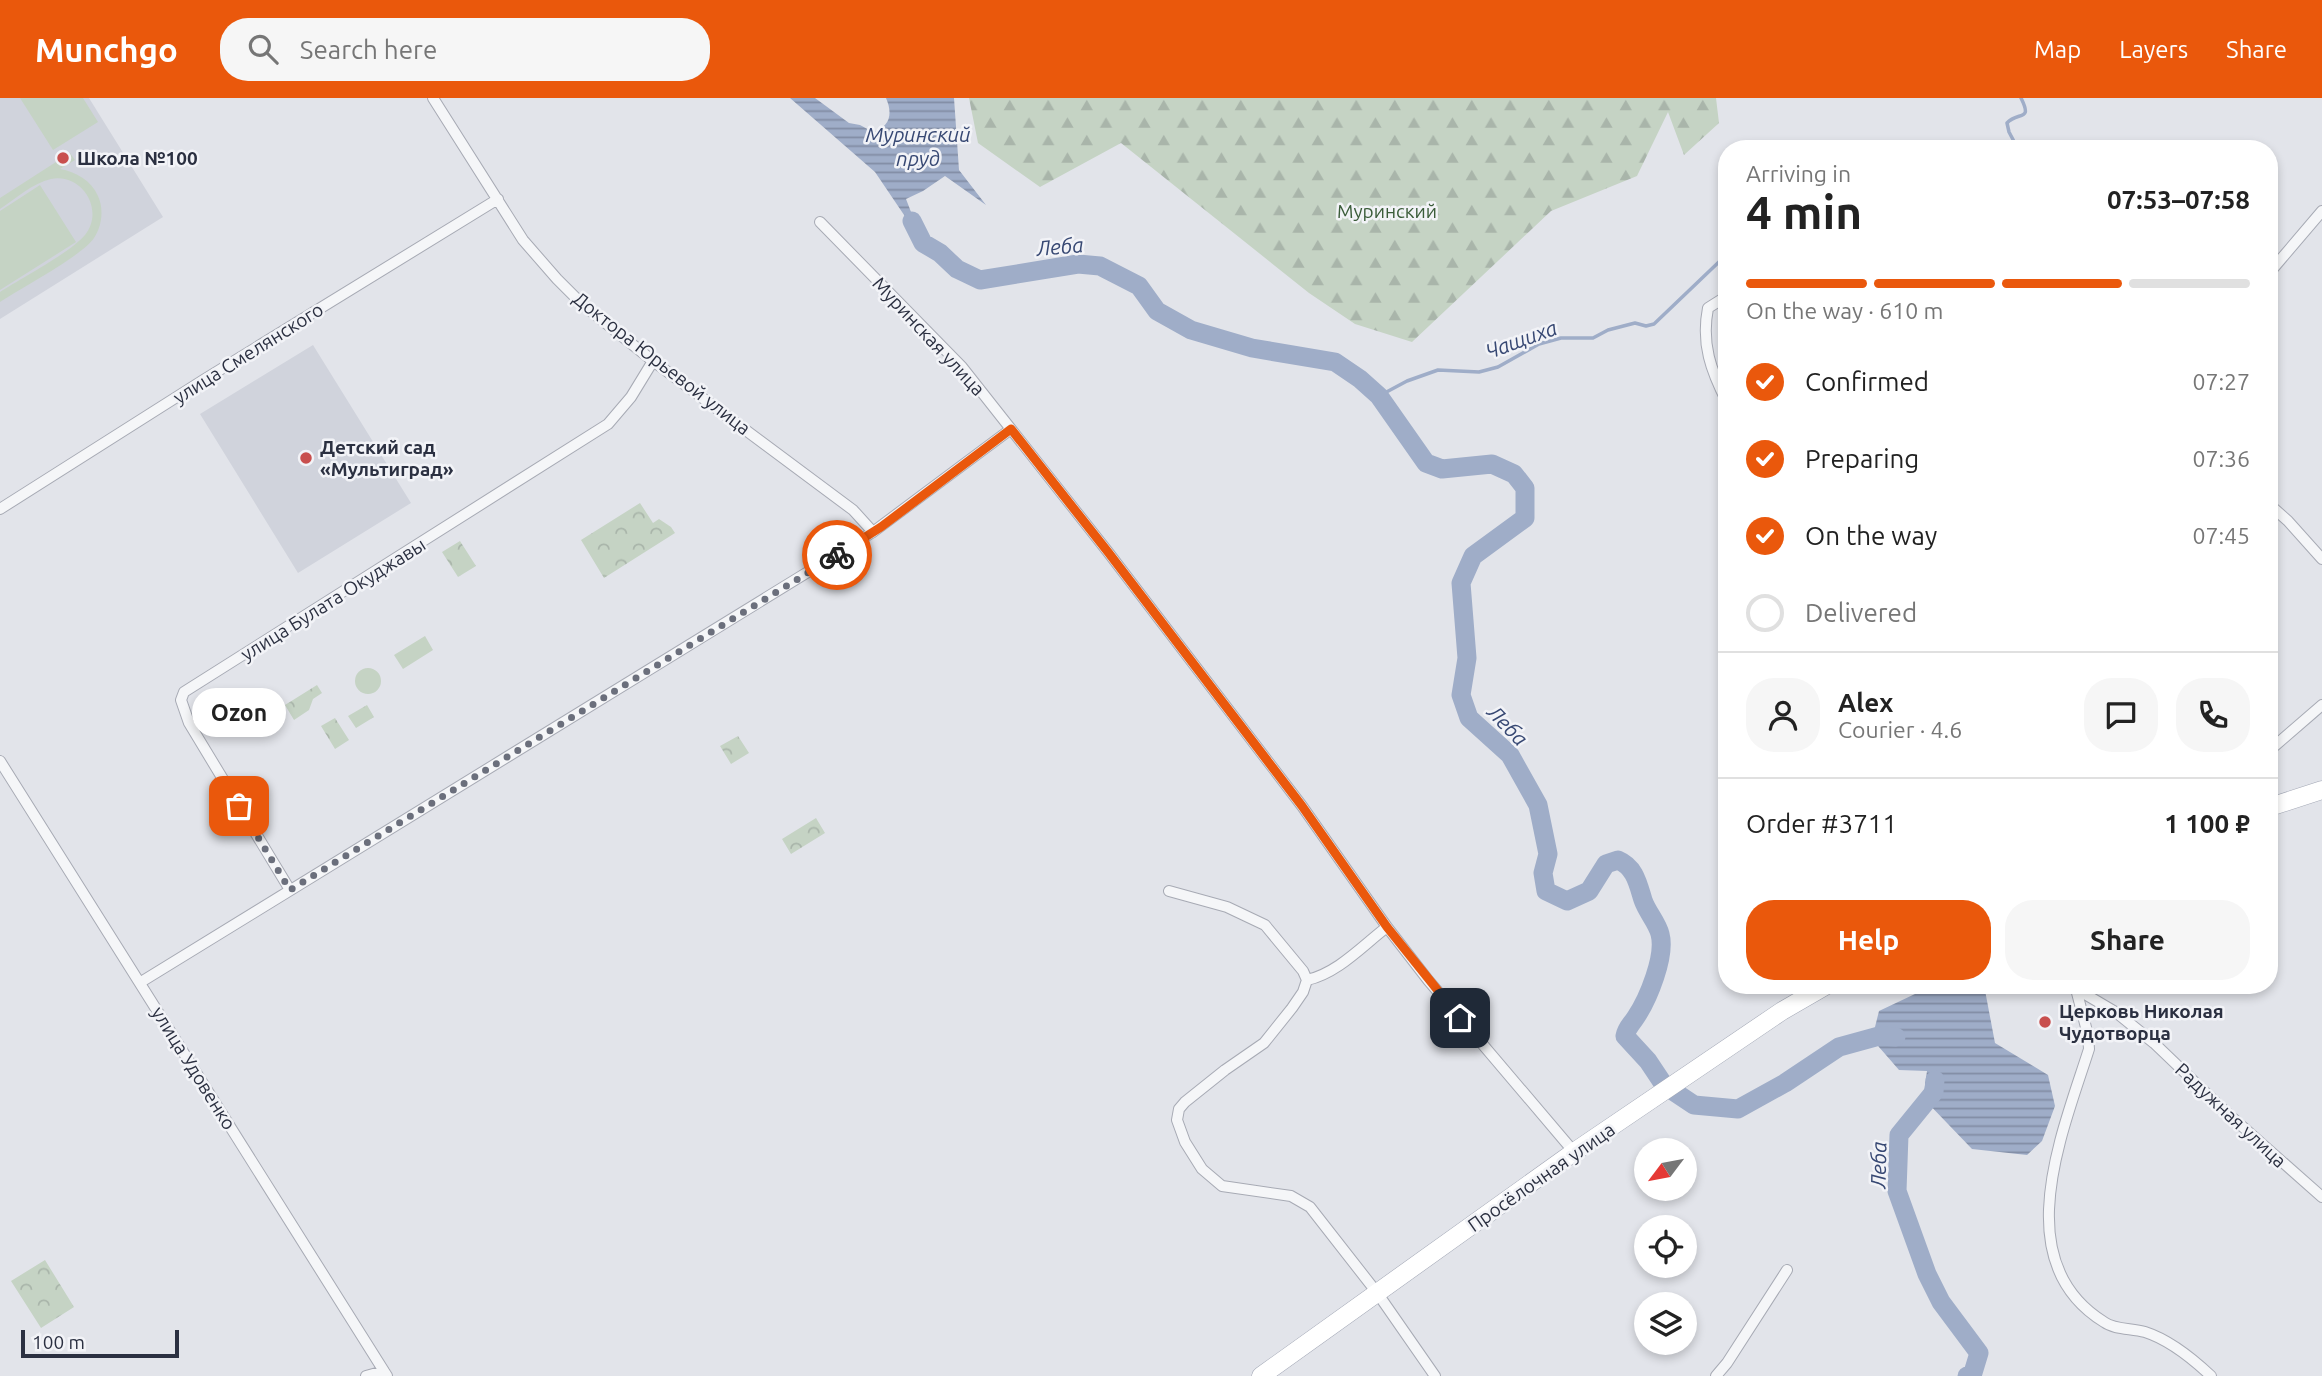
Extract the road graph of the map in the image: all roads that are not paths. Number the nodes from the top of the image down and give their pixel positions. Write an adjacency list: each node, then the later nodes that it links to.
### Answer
1 (433, 98): 2 (street, Доктора Юрьевой улица)
2 (498, 199): 7 (street, Доктора Юрьевой улица); 10 (street, улица Смелянского)
3 (2322, 211): 5 (street)
4 (820, 222): 9 (street, Муринская улица)
5 (2278, 263)
6 (1718, 300): 8 (street)
7 (653, 361): 12 (street, Доктора Юрьевой улица); 19 (street, улица Булата Окуджавы)
8 (1718, 382)
9 (1011, 429): 12 (street); 21 (street, Муринская улица)
10 (0, 509)
11 (2278, 512): 13 (street)
12 (873, 532): 19 (street)
13 (2322, 559)
14 (2322, 705): 15 (street)
15 (2278, 743)
16 (0, 761): 23 (street, улица Удовенко)
17 (2322, 790): 18 (main road)
18 (2278, 804)
19 (290, 890): 23 (street)
20 (1169, 891): 22 (street)
21 (1387, 927): 22 (street); 27 (street, Муринская улица)
22 (1307, 980): 30 (street)
23 (141, 982): 31 (street, улица Удовенко)
24 (1811, 994): 27 (main road, Просёлочная улица)
25 (2076, 994): 36 (street)
26 (2085, 994): 28 (street, Радужная улица)
27 (1574, 1152): 30 (main road, Просёлочная улица)
28 (2322, 1198)
29 (1787, 1270): 35 (street)
30 (1378, 1294): 33 (main road, Просёлочная улица); 34 (street)
31 (386, 1374): 32 (street)
32 (366, 1376)
33 (1261, 1376)
34 (1435, 1376)
35 (1716, 1376)
36 (2211, 1376)

